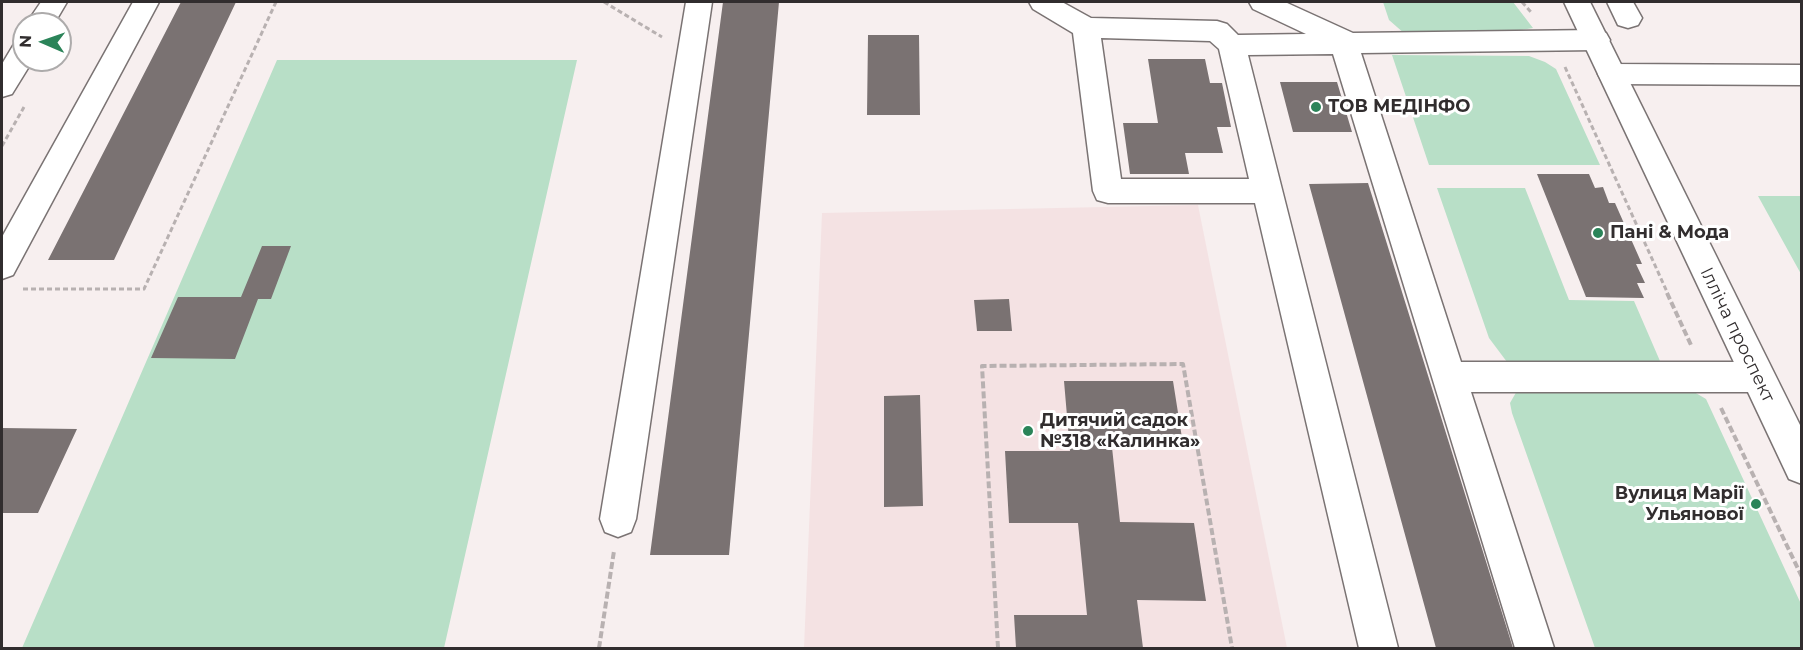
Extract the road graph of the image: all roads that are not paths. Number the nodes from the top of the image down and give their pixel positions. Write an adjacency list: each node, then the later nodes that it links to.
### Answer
1 (146, 2): 16 (main road)
2 (699, 2): 20 (main road)
3 (1042, 2): 7 (main road)
4 (1262, 2): 9 (main road)
5 (1561, 2): 8 (main road, Ілліча проспект)
6 (1577, 2): 8 (main road, Ілліча проспект)
7 (1086, 28): 10 (main road); 15 (main road)
8 (1596, 40): 9 (main road); 12 (main road, Ілліча проспект)
9 (1350, 44): 10 (main road); 17 (main road)
10 (1232, 45): 15 (main road)
11 (12, 71): 14 (main road)
12 (1612, 74): 13 (main road); 18 (main road, Ілліча проспект)
13 (1802, 75)
14 (2, 87)
15 (1267, 191): 21 (main road)
16 (7, 278)
17 (1448, 377): 18 (main road); 22 (main road)
18 (1757, 377): 19 (main road, Ілліча проспект)
19 (1802, 467)
20 (618, 519)
21 (1378, 648)
22 (1534, 648)

